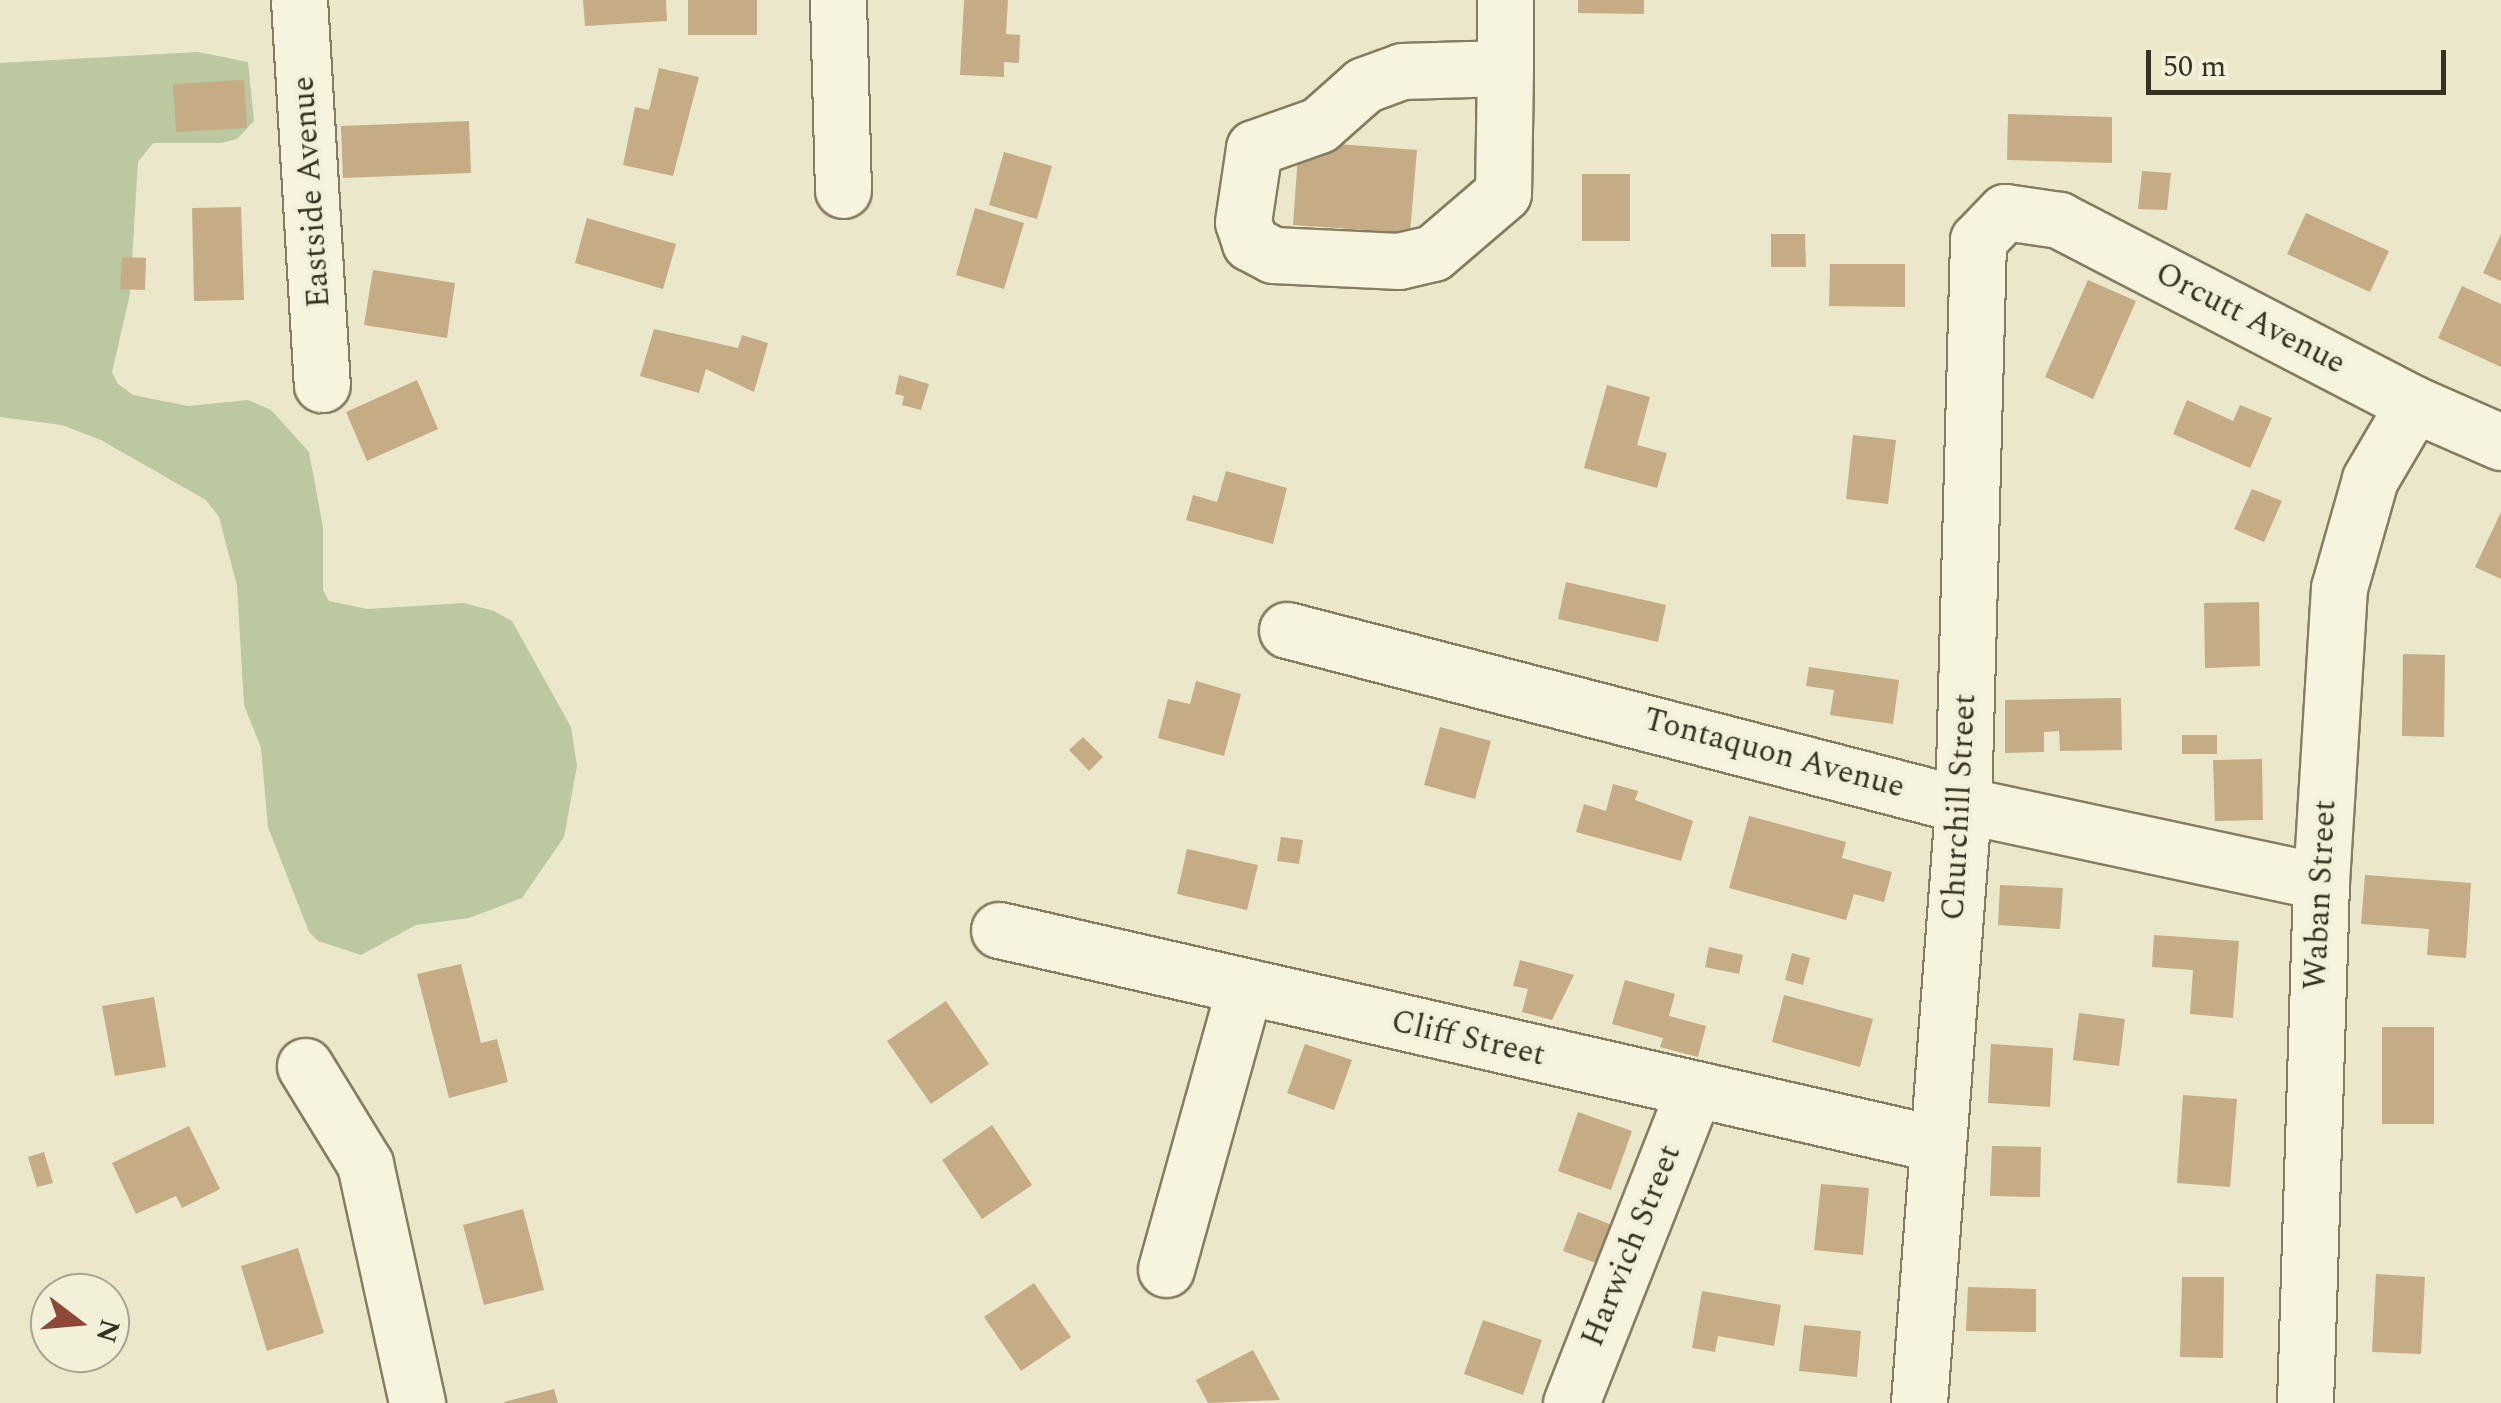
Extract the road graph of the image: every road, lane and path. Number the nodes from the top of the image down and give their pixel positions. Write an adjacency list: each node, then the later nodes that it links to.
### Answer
1 (300, 0): 7 (street, Eastside Avenue)
2 (838, 0): 5 (street)
3 (1505, 0): 4 (street)
4 (1505, 68): 4 (street)
5 (843, 190)
6 (1996, 216): 8 (street, Orcutt Avenue); 11 (street, Churchill Street)
7 (322, 384)
8 (2414, 404): 9 (street, Orcutt Avenue); 12 (street, Waban Street)
9 (2501, 442)
10 (1287, 630): 11 (street, Tontaquon Avenue)
11 (1963, 804): 12 (street, Tontaquon Avenue); 17 (street, Churchill Street)
12 (2321, 882): 22 (street, Waban Street)
13 (999, 930): 14 (street, Cliff Street)
14 (1244, 989): 16 (street, Cliff Street); 18 (street)
15 (305, 1066): 19 (street)
16 (1694, 1090): 17 (street, Cliff Street); 20 (street, Harwich Street)
17 (1937, 1144): 21 (street, Churchill Street)
18 (1166, 1269)
19 (417, 1403)
20 (1571, 1403)
21 (1919, 1403)
22 (2305, 1403)

